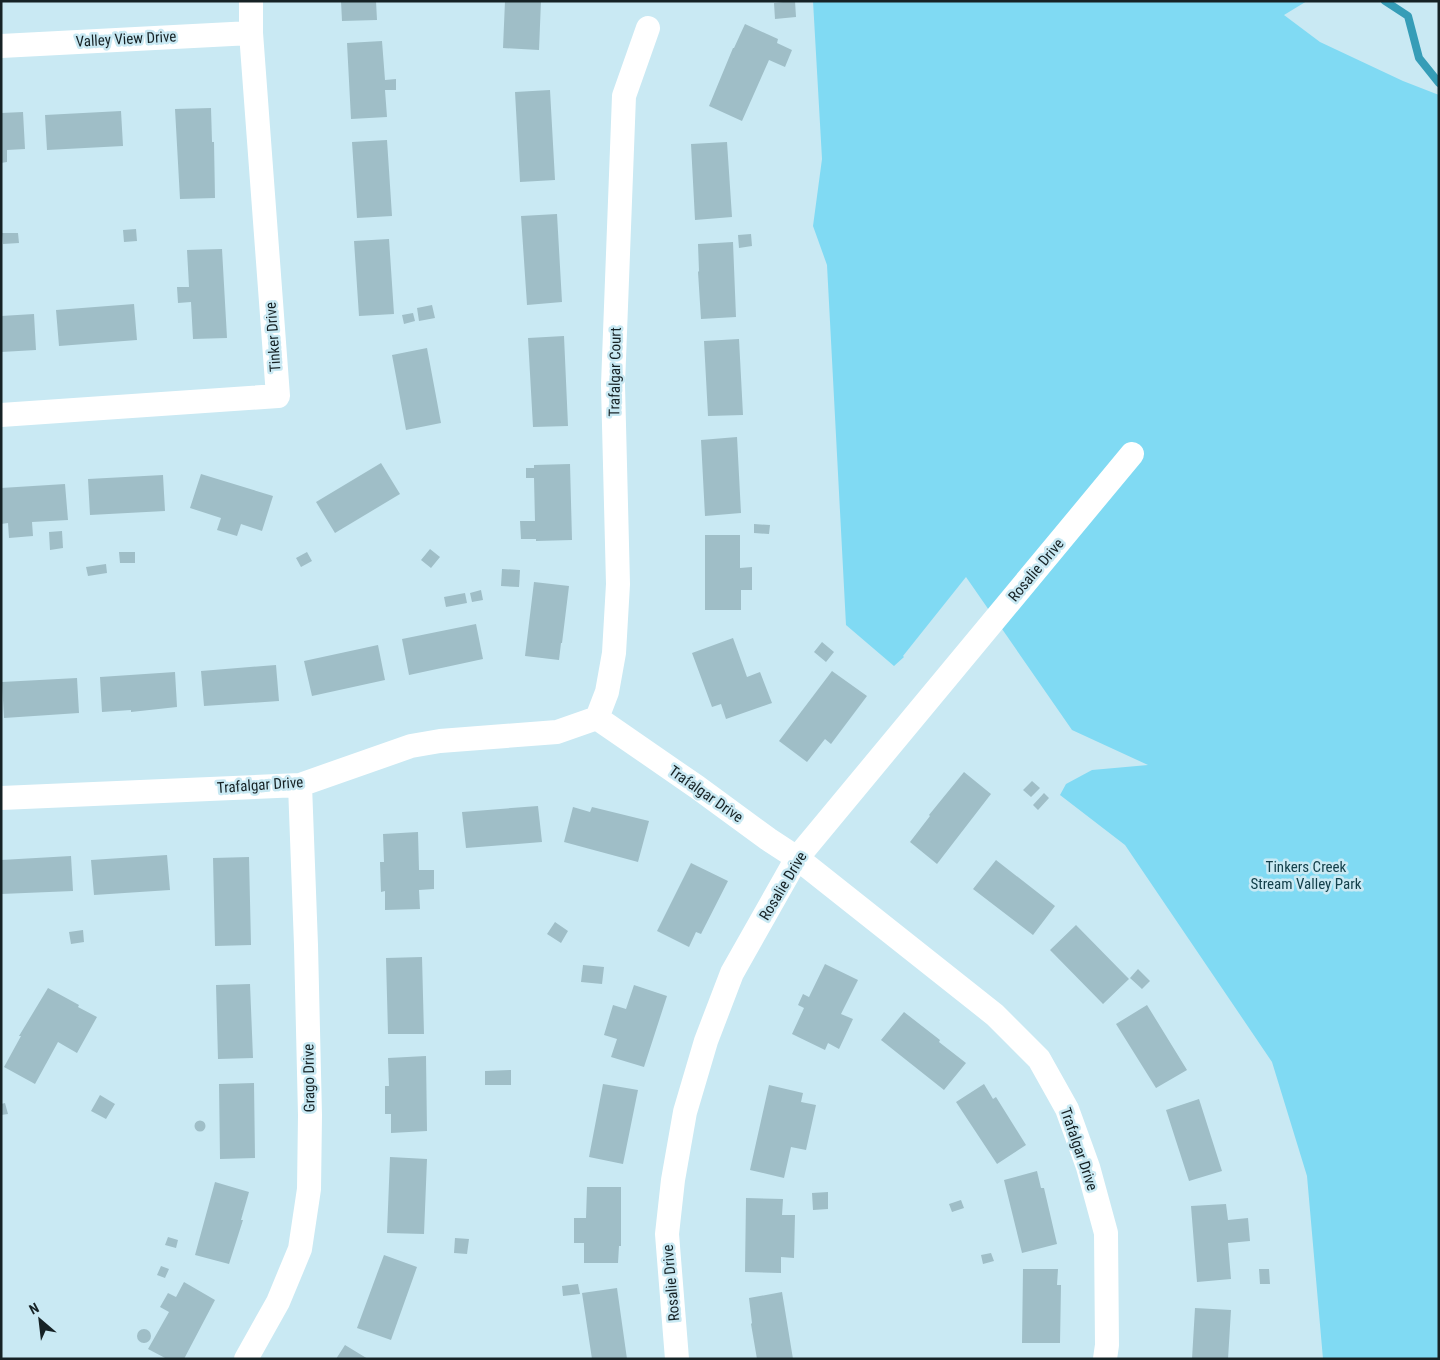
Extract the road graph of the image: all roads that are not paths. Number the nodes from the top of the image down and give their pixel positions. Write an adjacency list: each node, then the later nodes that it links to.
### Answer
1 (251, 1): 3 (street, Tinker Drive)
2 (648, 28): 7 (street, Trafalgar Court)
3 (251, 33): 4 (street, Valley View Drive); 5 (street, Tinker Drive)
4 (1, 46)
5 (1, 415)
6 (1132, 454): 10 (street, Rosalie Drive)
7 (597, 718): 8 (street, Trafalgar Drive); 10 (street, Trafalgar Drive)
8 (300, 785): 9 (street, Trafalgar Drive); 11 (street, Grago Drive)
9 (1, 798)
10 (798, 858): 12 (street, Rosalie Drive); 13 (street, Trafalgar Drive)
11 (246, 1359)
12 (677, 1359)
13 (1106, 1359)

